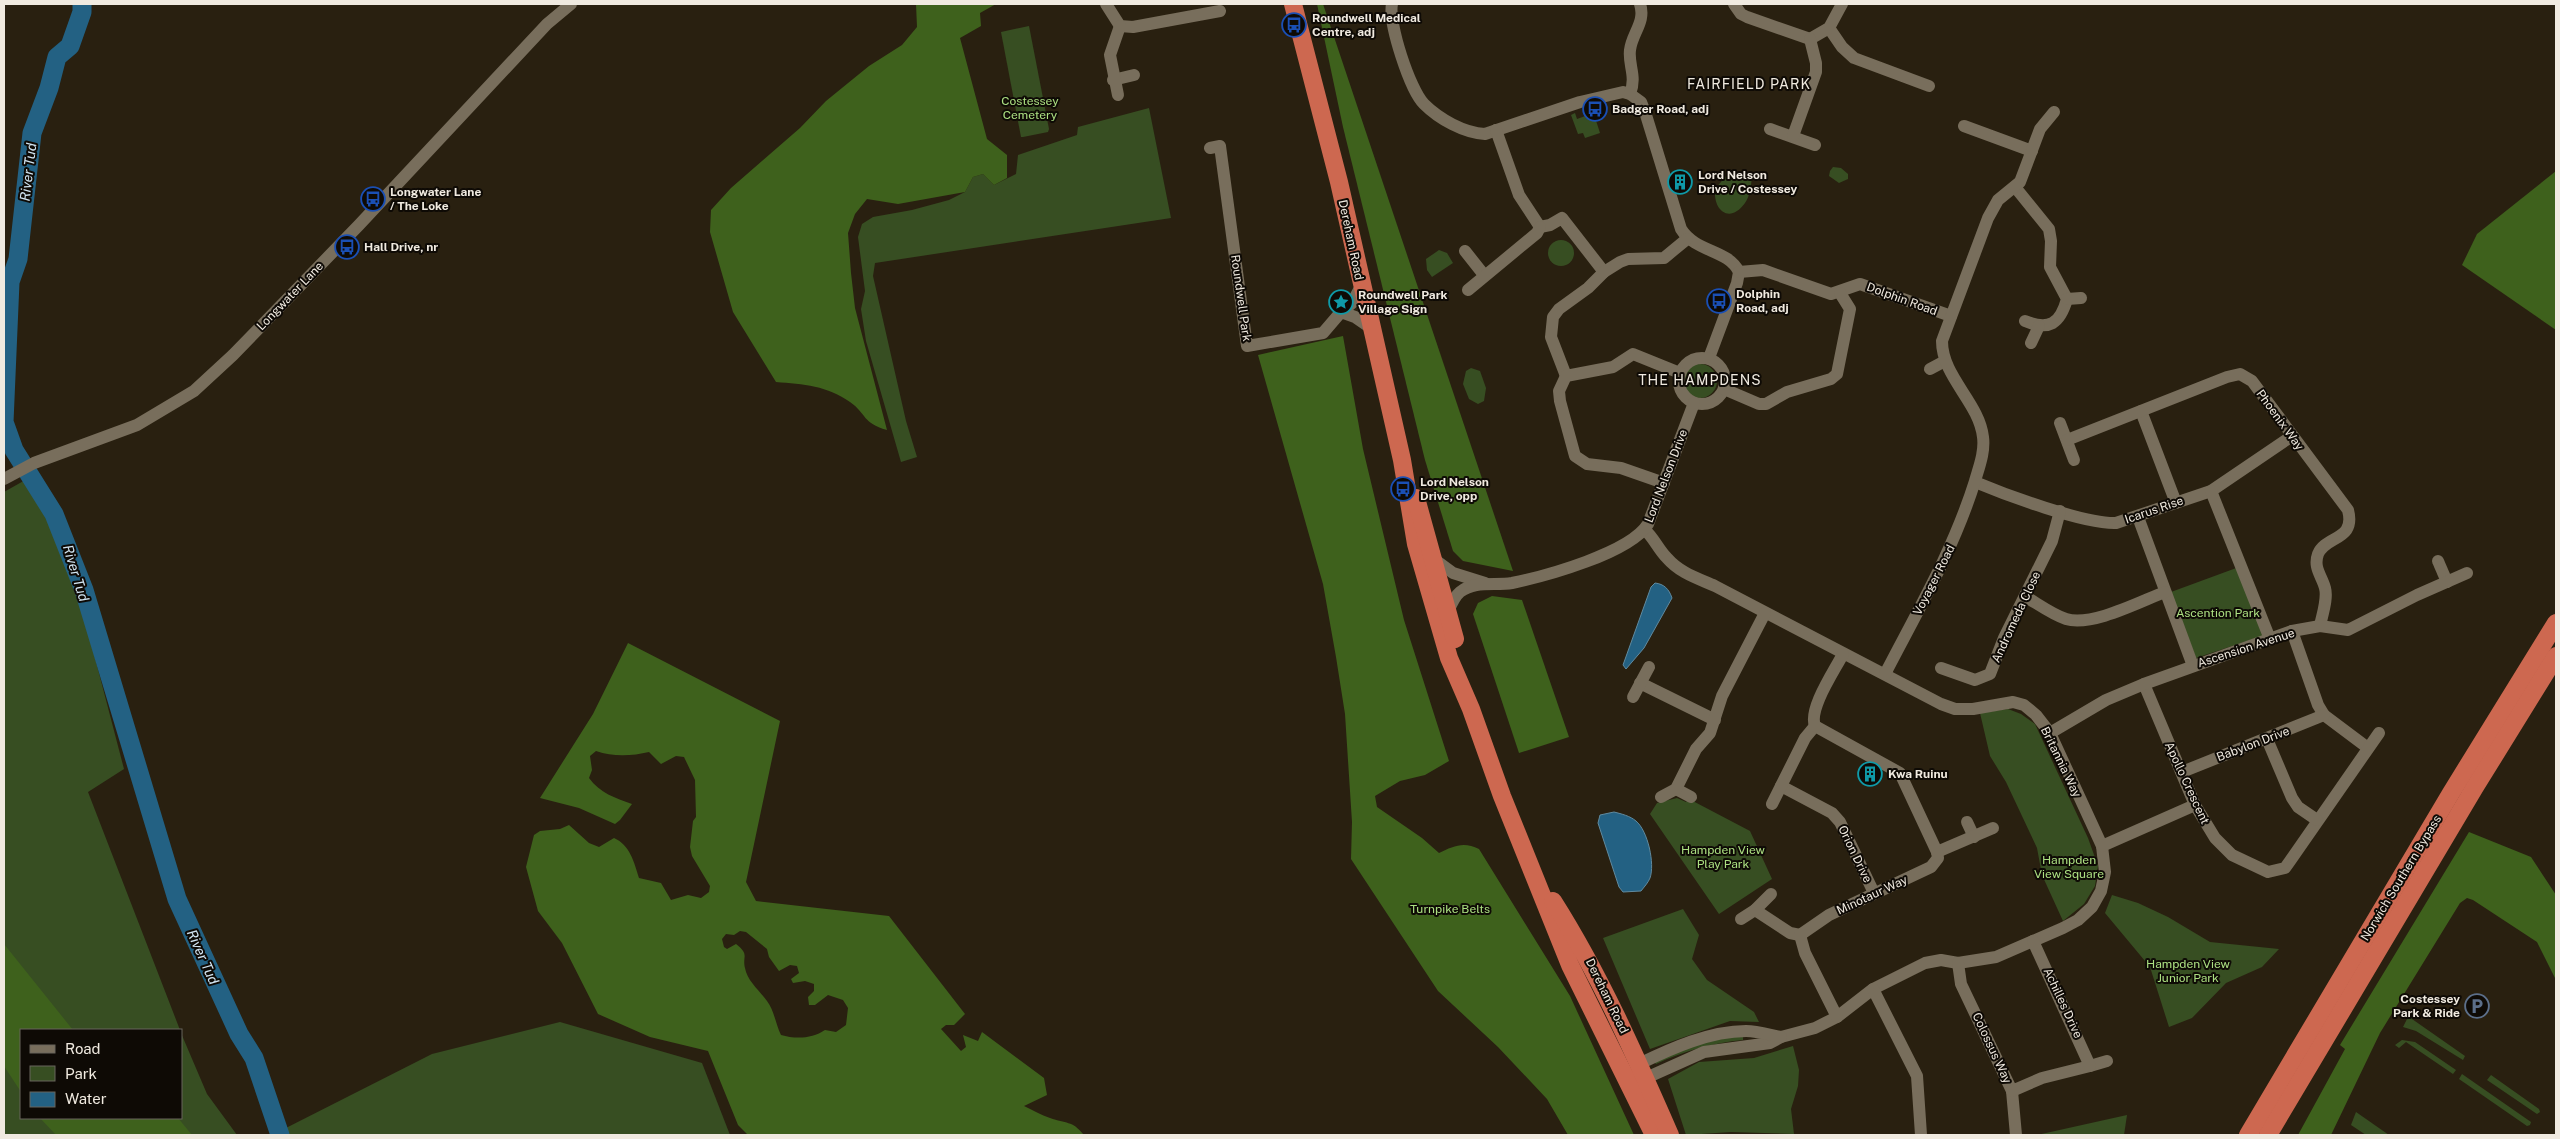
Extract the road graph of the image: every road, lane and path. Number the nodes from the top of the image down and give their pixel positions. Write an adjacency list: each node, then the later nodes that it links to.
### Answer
1 (571, 4): 59 (street, Longwater Lane)
2 (1106, 4): 11 (street)
3 (1294, 4): 16 (highway, Dereham Road)
4 (1303, 4): 16 (highway, Dereham Road)
5 (1392, 4): 23 (street)
6 (1640, 4): 18 (street)
7 (1734, 4): 13 (street)
8 (1842, 4): 12 (street)
9 (1193, 9): 10 (street); 11 (street)
10 (1220, 11)
11 (1120, 26): 15 (street)
12 (1829, 28): 13 (street); 17 (street)
13 (1810, 39): 24 (street)
14 (1134, 76): 15 (street)
15 (1113, 80): 19 (street)
16 (1312, 80): 35 (highway, Dereham Road)
17 (1929, 86)
18 (1630, 94): 23 (street); 30 (street)
19 (1118, 95)
20 (2054, 112): 27 (street, Dolphin Road)
21 (1964, 126): 27 (street)
22 (1770, 129): 24 (street)
23 (1496, 130): 29 (street)
24 (1792, 136): 25 (street)
25 (1815, 145)
26 (1221, 146): 40 (street, Roundwell Park)
27 (2032, 151): 28 (street, Dolphin Road)
28 (2015, 187): 39 (street); 41 (street, Dolphin Road)
29 (1540, 227): 32 (street); 34 (street)
30 (1687, 239): 32 (street); 33 (street)
31 (1465, 251): 34 (street)
32 (1604, 272): 50 (street)
33 (1739, 272): 37 (street, Dolphin Road); 46 (street)
34 (1484, 275): 36 (street)
35 (1361, 286): 40 (street, Roundwell Park); 44 (highway, Dereham Road)
36 (1468, 290)
37 (1840, 293): 41 (street, Dolphin Road); 51 (street)
38 (2081, 298): 39 (street)
39 (2067, 299): 43 (street)
40 (1340, 312): 44 (street)
41 (1951, 316): 47 (street, Dolphin Road)
42 (2025, 321): 43 (street)
43 (2039, 326): 45 (street)
44 (1371, 328): 57 (highway, Dereham Road)
45 (2031, 343)
46 (1708, 358): 49 (street); 51 (street)
47 (1945, 361): 48 (street); 60 (street, Dolphin Road)
48 (1930, 369)
49 (1680, 373): 50 (street); 52 (street)
50 (1566, 376): 61 (street)
51 (1724, 389): 52 (street)
52 (1694, 403): 61 (street, Lord Nelson Drive)
53 (2141, 411): 55 (street, Phoenix Way); 56 (street, Phoenix Way); 63 (street)
54 (2060, 423): 56 (street)
55 (2292, 436): 62 (street, Icarus Rise); 77 (street, Phoenix Way)
56 (2067, 440): 58 (street)
57 (1402, 460): 67 (highway, Dereham Road); 89 (highway, Dereham Road)
58 (2074, 460)
59 (7, 477)
60 (1975, 482): 64 (street, Icarus Rise); 85 (street, Voyager Road)
61 (1664, 483): 66 (street, Lord Nelson Drive)
62 (2211, 490): 63 (street, Icarus Rise); 79 (street)
63 (2176, 503): 65 (street, Icarus Rise)
64 (2060, 511): 65 (street, Icarus Rise); 73 (street, Andromeda Close)
65 (2138, 517): 72 (street)
66 (1644, 530): 71 (street, Lord Nelson Drive); 75 (street, Britannia Way)
67 (1434, 559): 71 (street, Lord Nelson Drive); 74 (highway, Dereham Road)
68 (2438, 561): 70 (street)
69 (2467, 574): 70 (street, Ascension Avenue)
70 (2447, 582): 77 (street, Ascension Avenue)
71 (1487, 584): 74 (street, Lord Nelson Drive)
72 (2165, 592): 73 (street); 82 (street)
73 (2026, 597): 84 (street, Andromeda Close)
74 (1448, 612): 89 (highway, Dereham Road)
75 (1766, 613): 80 (street, Britannia Way); 91 (street)
76 (2556, 623): 120 (highway, Norwich Southern Bypass)
77 (2320, 626): 78 (street, Ascension Avenue)
78 (2292, 631): 79 (street, Ascension Avenue); 90 (street)
79 (2270, 638): 82 (street, Ascension Avenue)
80 (1843, 654): 85 (street, Britannia Way); 92 (street)
81 (2556, 656): 119 (highway, Norwich Southern Bypass)
82 (2193, 666): 87 (street, Ascension Avenue)
83 (1649, 667): 86 (street)
84 (1941, 668)
85 (1885, 674): 93 (street, Britannia Way)
86 (1640, 683): 88 (street); 91 (street)
87 (2144, 684): 93 (street, Ascension Avenue); 97 (street, Apollo Crescent)
88 (1633, 697)
89 (1471, 709): 110 (highway, Dereham Road)
90 (2324, 714): 95 (street, Babylon Drive); 96 (street)
91 (1715, 720): 99 (street)
92 (1815, 726): 98 (street); 109 (street)
93 (2050, 733): 108 (street, Britannia Way)
94 (2379, 733): 96 (street, Apollo Crescent)
95 (2267, 739): 97 (street, Babylon Drive); 104 (street)
96 (2368, 748): 104 (street, Apollo Crescent)
97 (2182, 772): 103 (street, Apollo Crescent)
98 (1781, 786): 102 (street); 111 (street, Orion Drive)
99 (1676, 789): 100 (street); 101 (street)
100 (1661, 797)
101 (1691, 797)
102 (1772, 804)
103 (2195, 805): 104 (street, Apollo Crescent); 108 (street)
104 (2318, 820)
105 (1967, 822): 107 (street)
106 (1992, 828): 107 (street, Minotaur Way)
107 (1974, 837): 109 (street, Minotaur Way)
108 (2102, 846): 116 (street, Britannia Way)
109 (1938, 852): 111 (street, Minotaur Way)
110 (1530, 864): 124 (highway, Dereham Road); 125 (highway, Dereham Road)
111 (1874, 893): 115 (street, Minotaur Way)
112 (1771, 894): 113 (street)
113 (1755, 910): 114 (street); 115 (street)
114 (1741, 919)
115 (1800, 935): 121 (street)
116 (2033, 941): 117 (street, Britannia Way); 123 (street, Achilles Drive)
117 (1958, 963): 118 (street, Britannia Way); 126 (street, Colossus Way)
118 (1873, 989): 121 (street, Britannia Way); 129 (street)
119 (2349, 1001): 133 (highway, Norwich Southern Bypass); 134 (highway)
120 (2323, 1010): 131 (highway); 132 (highway, Norwich Southern Bypass)
121 (1837, 1017): 124 (street, Britannia Way)
122 (2107, 1061): 123 (street)
123 (2090, 1066): 126 (street)
124 (1643, 1071): 125 (highway); 128 (highway, Dereham Road)
125 (1627, 1079): 127 (highway, Dereham Road)
126 (2012, 1091): 130 (street, Colossus Way)
127 (1654, 1135)
128 (1670, 1135)
129 (1921, 1135)
130 (2016, 1135)
131 (2239, 1135)
132 (2248, 1135)
133 (2268, 1135)
134 (2279, 1135)

